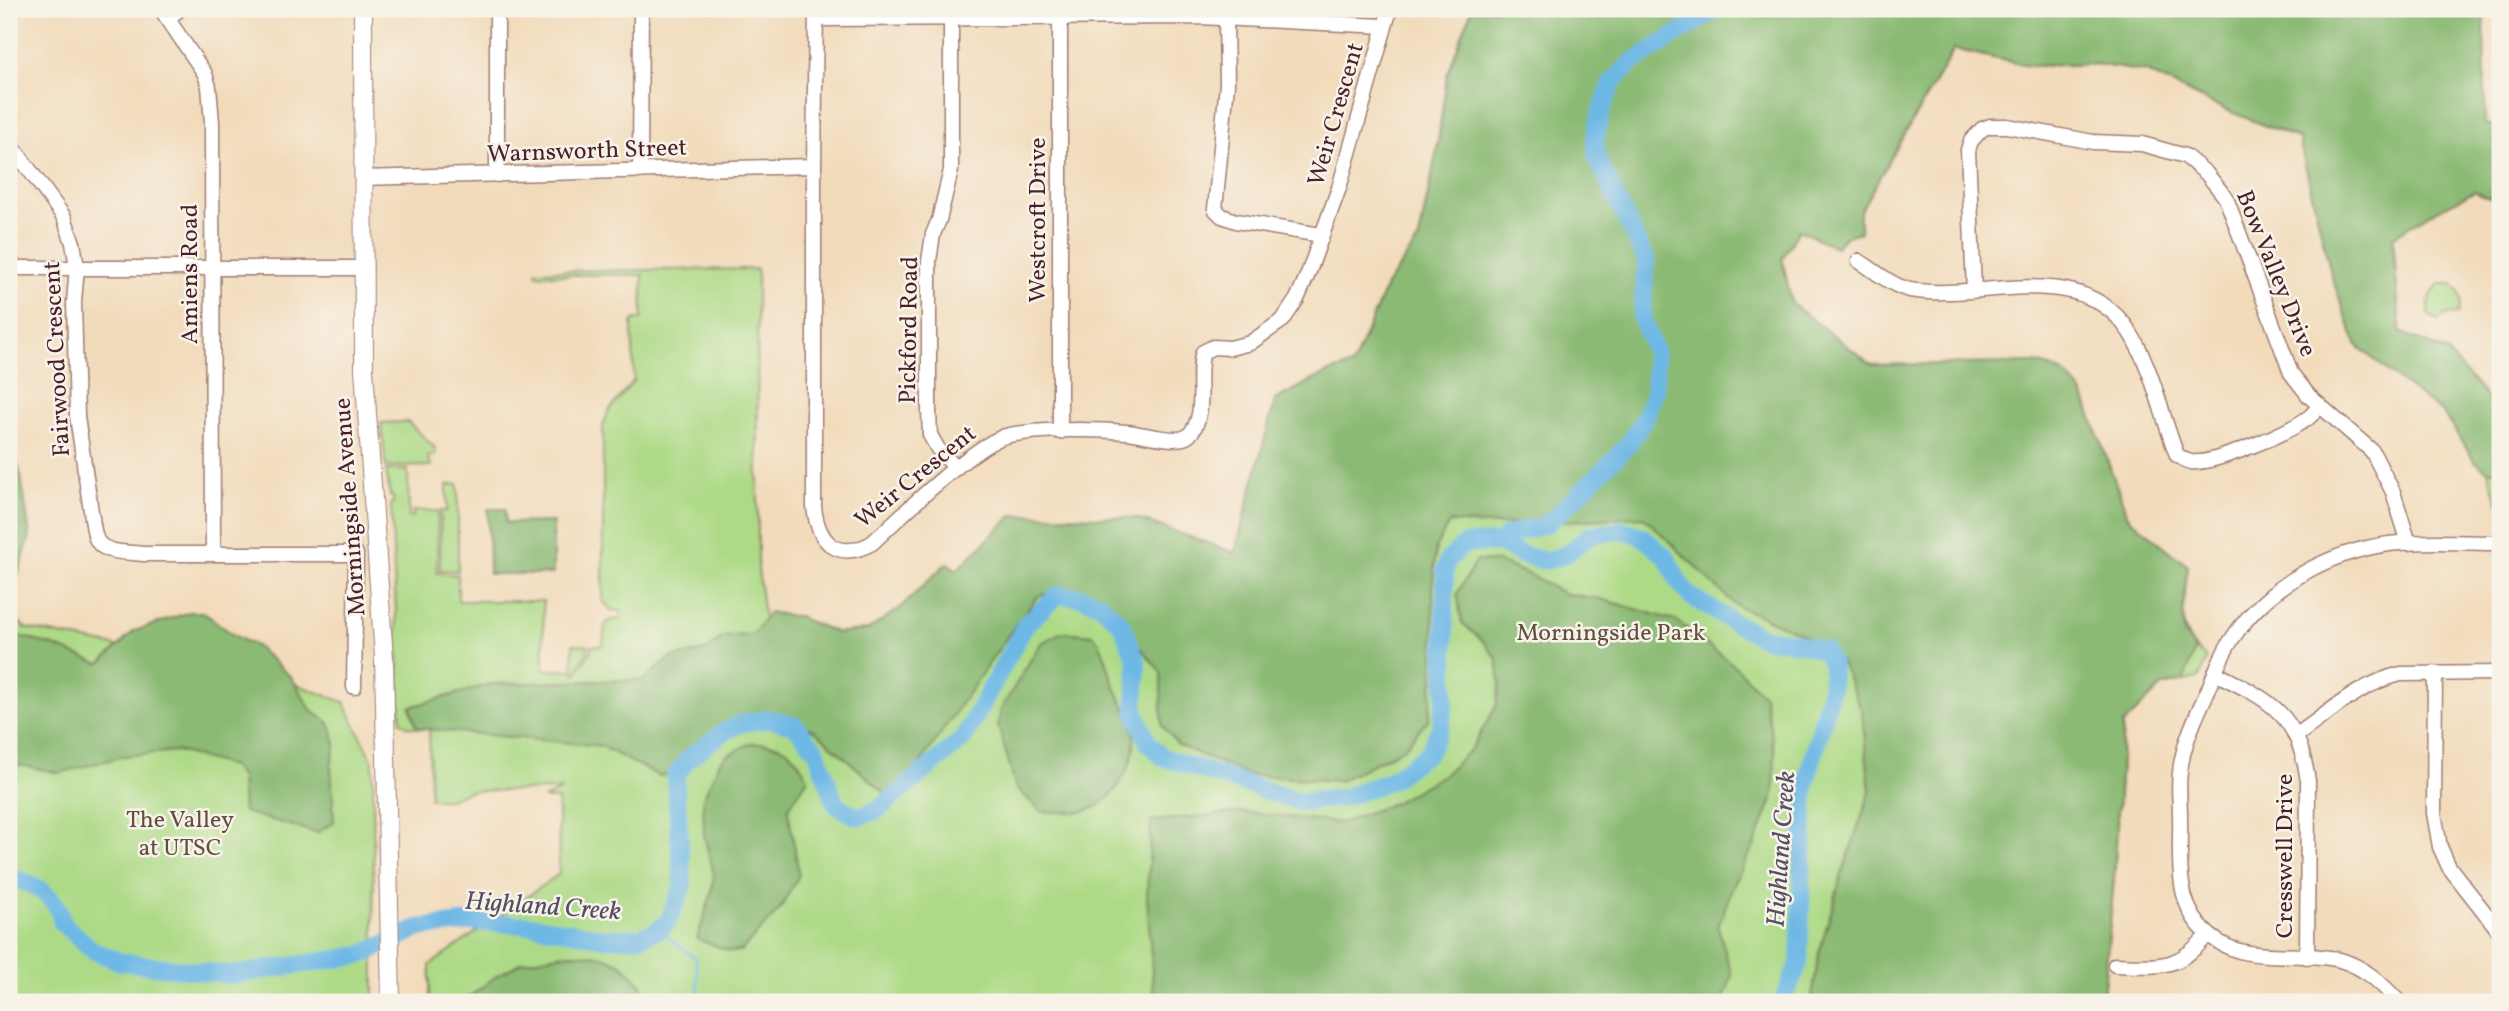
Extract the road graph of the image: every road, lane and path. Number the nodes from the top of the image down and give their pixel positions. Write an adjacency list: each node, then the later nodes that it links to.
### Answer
1 (180, 9): 6 (street)
2 (363, 9): 16 (main road, Morningside Avenue)
3 (497, 9): 15 (street)
4 (641, 9): 14 (street)
5 (1390, 9): 11 (street, Weir Crescent)
6 (165, 14): 20 (street, Amiens Road)
7 (816, 14): 9 (street); 13 (street, Weir Crescent)
8 (1060, 14): 9 (street); 10 (street); 25 (street, Westcroft Drive)
9 (951, 18): 26 (street, Pickford Road)
10 (1226, 18): 11 (street); 17 (street)
11 (1384, 26): 17 (street, Weir Crescent)
12 (9, 142): 19 (street, Fairwood Crescent)
13 (814, 166): 14 (street, Warnsworth Street); 26 (street, Weir Crescent)
14 (640, 171): 15 (street, Warnsworth Street)
15 (497, 175): 16 (street, Warnsworth Street)
16 (362, 178): 22 (main road, Morningside Avenue)
17 (1321, 235): 25 (street, Weir Crescent)
18 (1859, 261): 23 (street)
19 (77, 267): 20 (street); 21 (street); 29 (street, Fairwood Crescent)
20 (212, 267): 22 (street); 29 (street, Amiens Road)
21 (9, 268)
22 (365, 268): 39 (main road, Morningside Avenue)
23 (1974, 290): 24 (street); 24 (street, Bow Valley Drive)
24 (2319, 406): 27 (street, Bow Valley Drive)
25 (1060, 432): 26 (street, Weir Crescent)
26 (956, 468)
27 (2409, 543): 28 (street); 30 (street)
28 (2500, 543)
29 (213, 553): 33 (street, Fairwood Crescent)
30 (2215, 673): 34 (street, Cresswell Drive); 36 (street)
31 (2435, 673): 32 (street); 34 (street); 35 (street)
32 (2500, 673)
33 (354, 687)
34 (2297, 735): 37 (street, Cresswell Drive)
35 (2500, 932)
36 (2208, 933): 37 (street); 38 (street)
37 (2307, 957): 40 (street)
38 (2115, 965)
39 (391, 998)
40 (2399, 1002)

